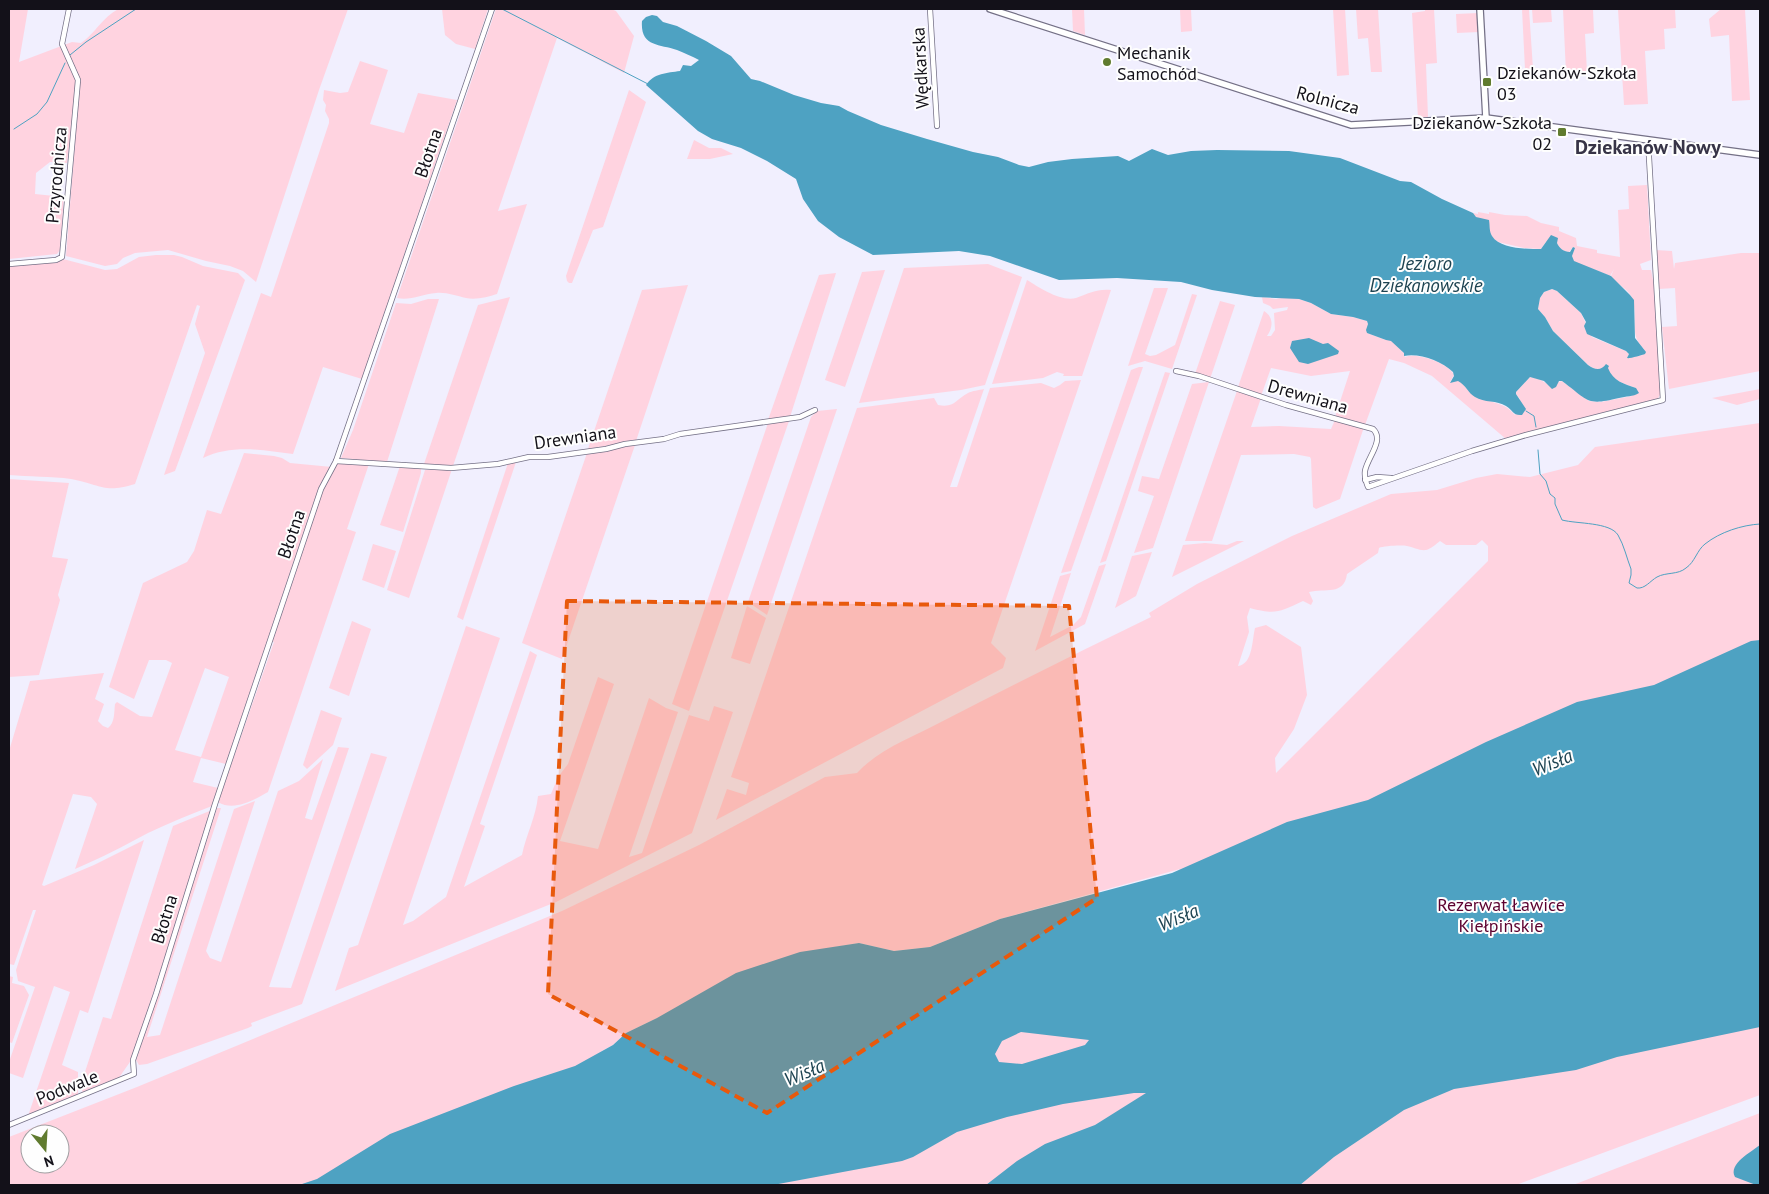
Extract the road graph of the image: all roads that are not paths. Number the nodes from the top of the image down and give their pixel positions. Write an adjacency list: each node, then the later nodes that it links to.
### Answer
1 (69, 9): 10 (street, Przyrodnicza)
2 (492, 9): 13 (street, Błotna)
3 (930, 9): 7 (street, Wędkarska)
4 (990, 9): 6 (street, Rolnicza)
5 (1480, 9): 6 (street)
6 (1486, 118): 8 (street, Rolnicza)
7 (937, 126)
8 (1648, 140): 9 (street, Rolnicza); 14 (street)
9 (1760, 155)
10 (9, 264)
11 (1176, 371): 15 (street, Drewniana)
12 (815, 410): 13 (street, Drewniana)
13 (336, 461): 16 (street, Błotna)
14 (1393, 478): 15 (street); 15 (street)
15 (1365, 480)
16 (134, 1074): 17 (street, Podwale)
17 (9, 1125)

